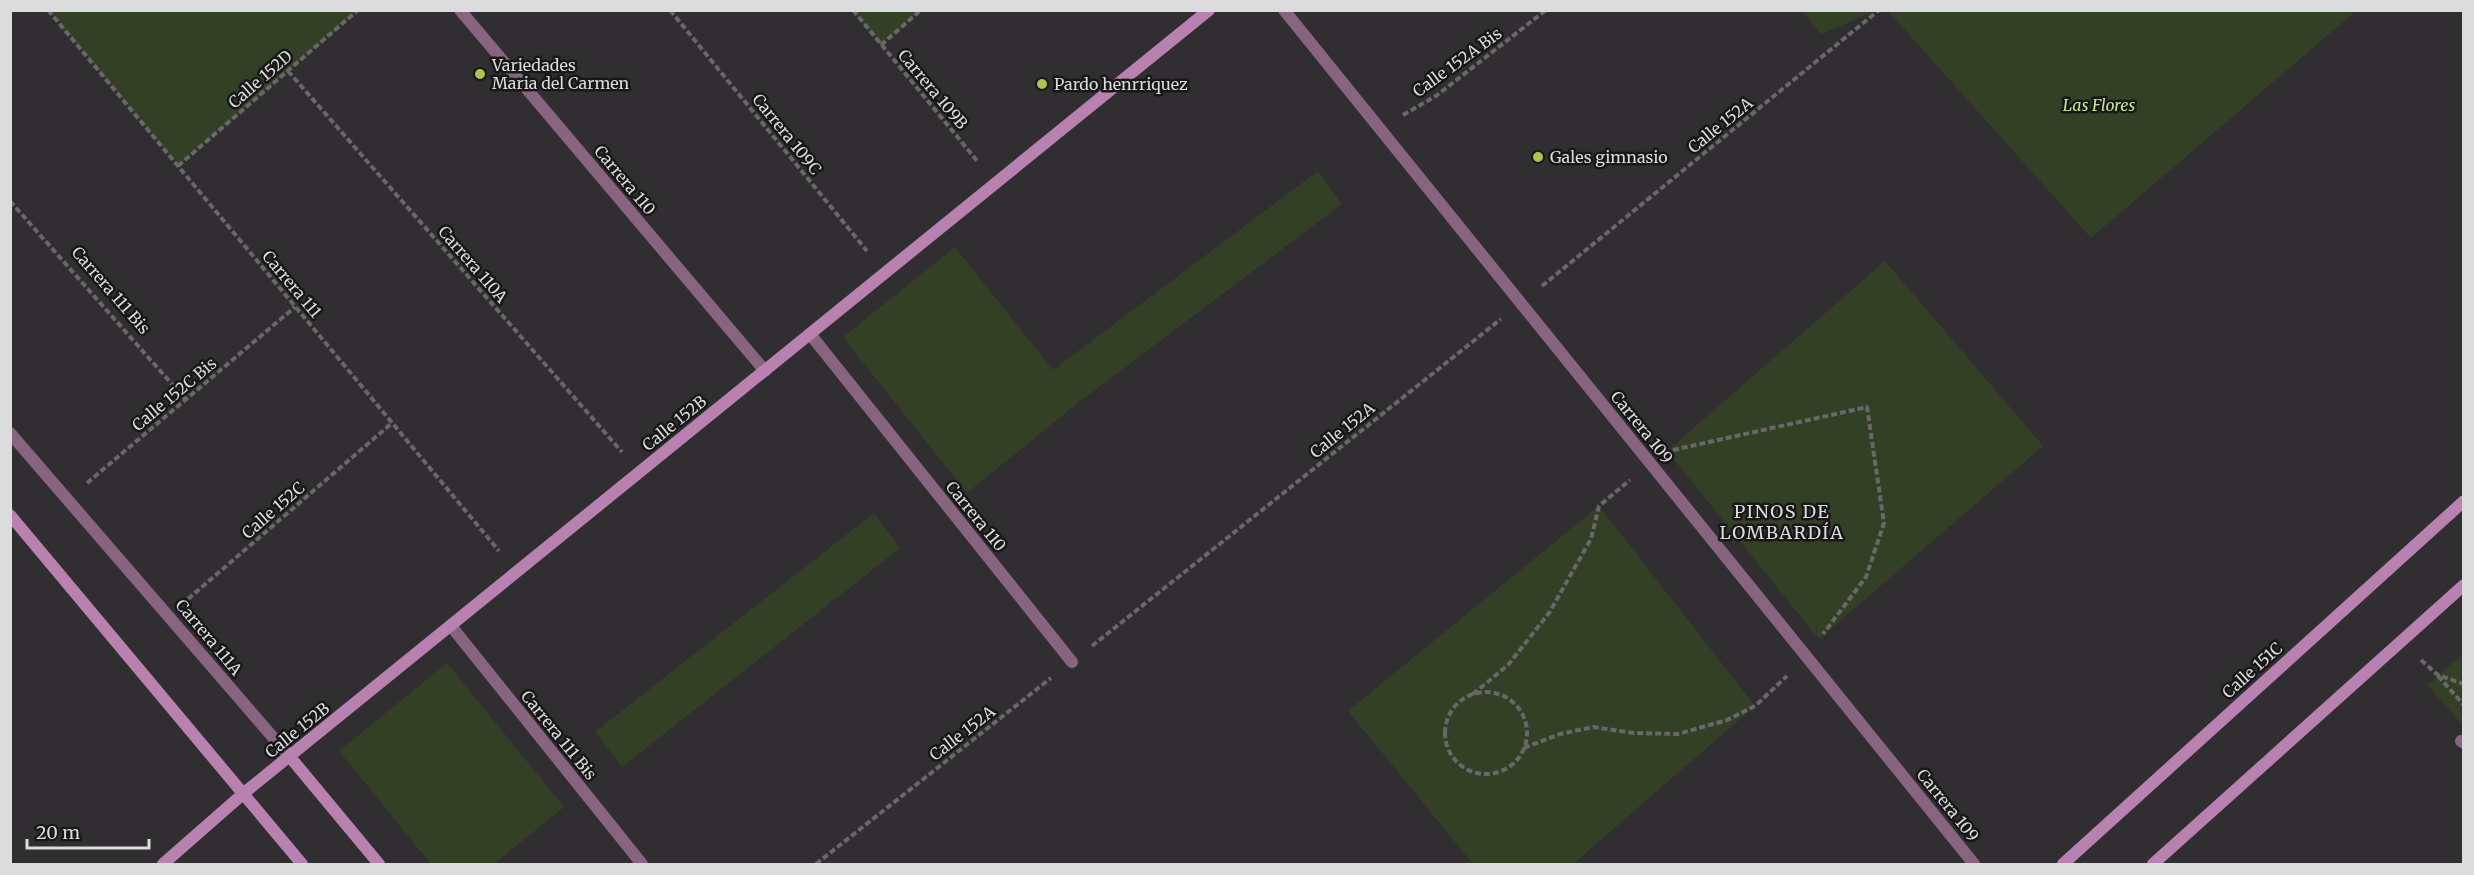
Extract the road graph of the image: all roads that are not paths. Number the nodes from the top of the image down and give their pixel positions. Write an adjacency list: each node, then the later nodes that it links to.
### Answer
1 (460, 10): 5 (street, Carrera 110)
2 (1209, 10): 4 (street, Calle 152B)
3 (1284, 10): 18 (street, Carrera 109)
4 (810, 334): 5 (street, Calle 152B); 11 (street, Carrera 110)
5 (765, 371): 10 (street, Calle 152B)
6 (10, 433): 12 (street, Carrera 111A)
7 (2463, 501): 19 (street, Calle 151C)
8 (10, 514): 13 (street)
9 (2463, 585): 20 (street)
10 (451, 626): 12 (street, Calle 152B); 17 (street, Carrera 111 Bis)
11 (1072, 662)
12 (290, 757): 13 (street, Calle 152B); 16 (street, Carrera 111A)
13 (244, 793): 14 (street, Calle 152B); 15 (street)
14 (163, 864)
15 (302, 864)
16 (379, 864)
17 (642, 864)
18 (1974, 864)
19 (2063, 864)
20 (2153, 864)

